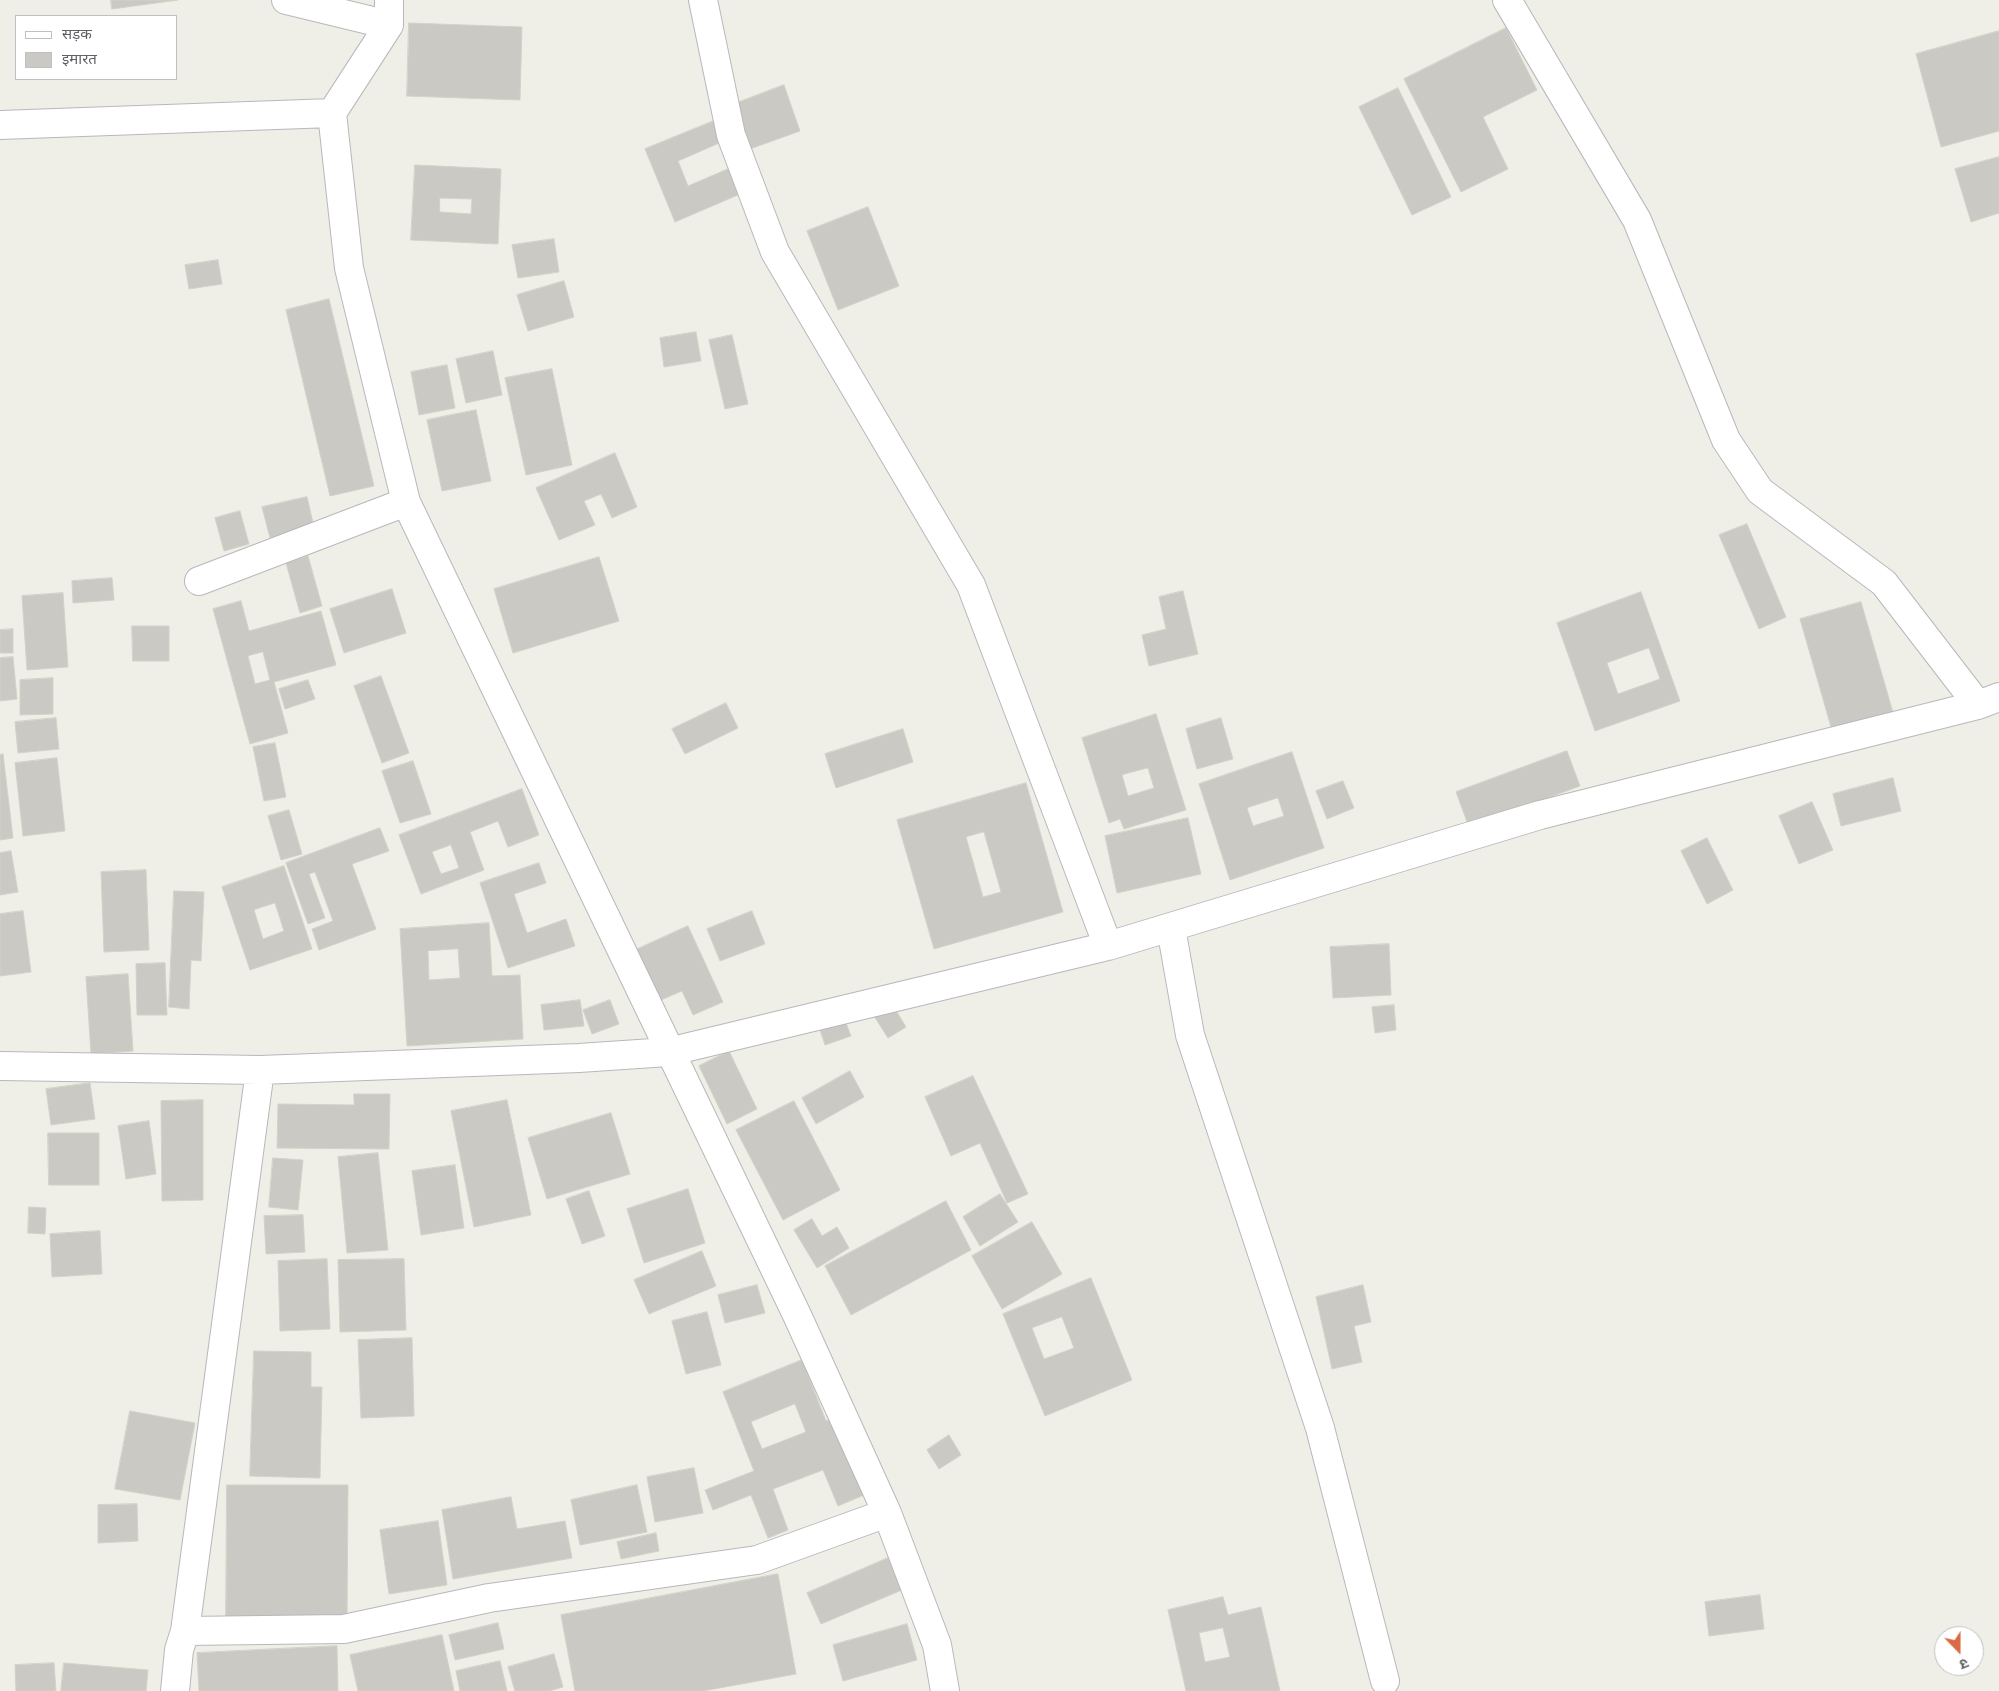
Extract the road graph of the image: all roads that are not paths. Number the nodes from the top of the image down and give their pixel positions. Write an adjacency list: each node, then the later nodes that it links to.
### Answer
1 (286, 0): 4 (street)
2 (702, 0): 11 (street)
3 (1507, 0): 9 (street)
4 (389, 13): 5 (street)
5 (332, 113): 6 (street); 7 (street)
6 (0, 125)
7 (406, 502): 8 (street); 12 (street)
8 (200, 581)
9 (1988, 701): 10 (street)
10 (1171, 928): 11 (street); 17 (street)
11 (1108, 946): 12 (street)
12 (668, 1052): 14 (street); 15 (street)
13 (0, 1066): 14 (street)
14 (260, 1070): 16 (street)
15 (887, 1513): 16 (street); 19 (street)
16 (185, 1631): 18 (street)
17 (1385, 1681)
18 (175, 1691)
19 (946, 1691)

